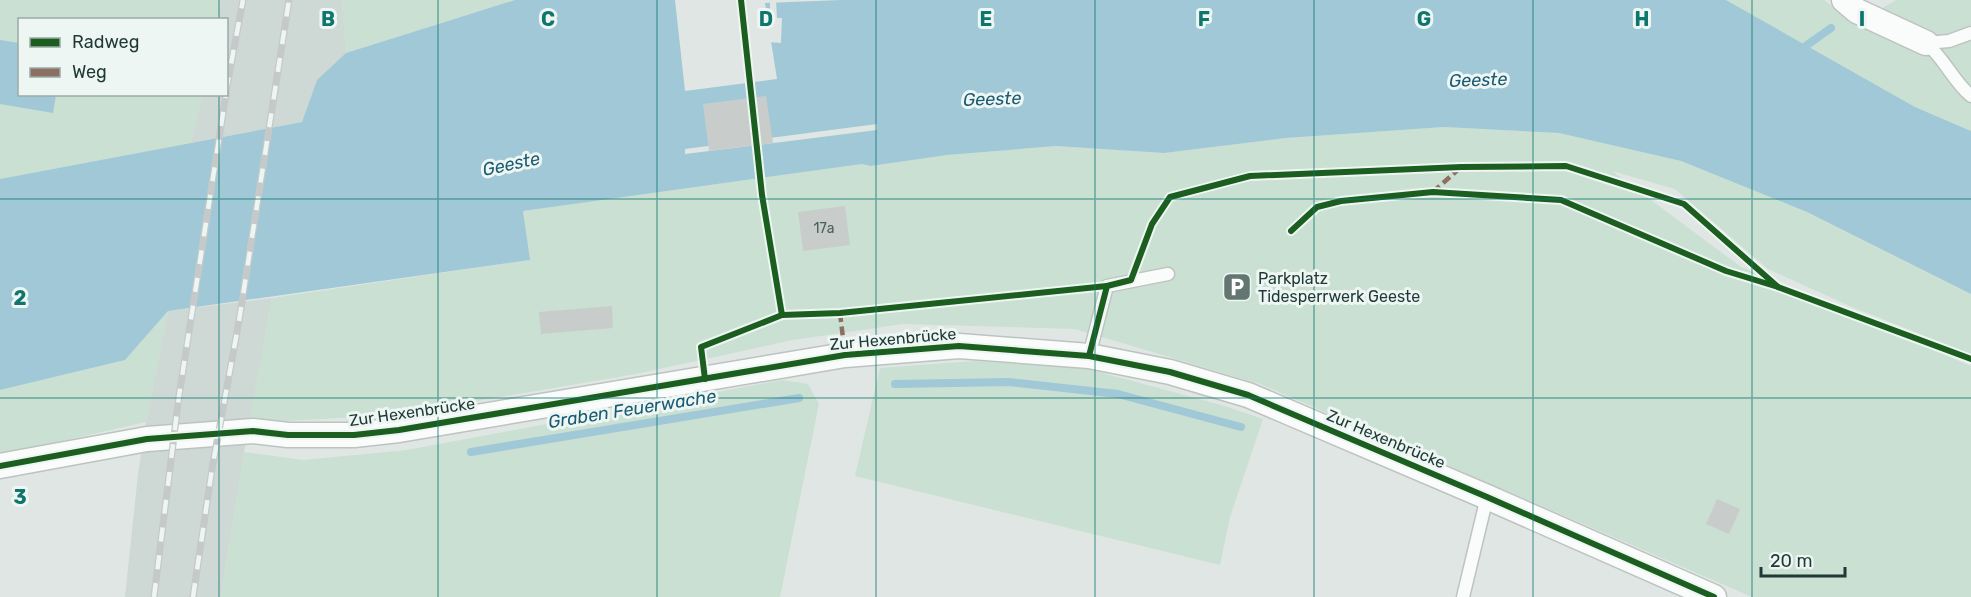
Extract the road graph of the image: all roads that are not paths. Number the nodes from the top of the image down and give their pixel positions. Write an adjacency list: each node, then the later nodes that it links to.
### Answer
1 (1844, 0): 3 (street)
2 (1971, 33): 3 (lane)
3 (1926, 43): 4 (lane)
4 (1971, 96)
5 (1168, 273): 6 (lane)
6 (1089, 356): 7 (street, Zur Hexenbrücke); 8 (street, Zur Hexenbrücke)
7 (0, 466)
8 (1487, 497): 9 (lane); 10 (street, Zur Hexenbrücke)
9 (1463, 597)
10 (1714, 597)

